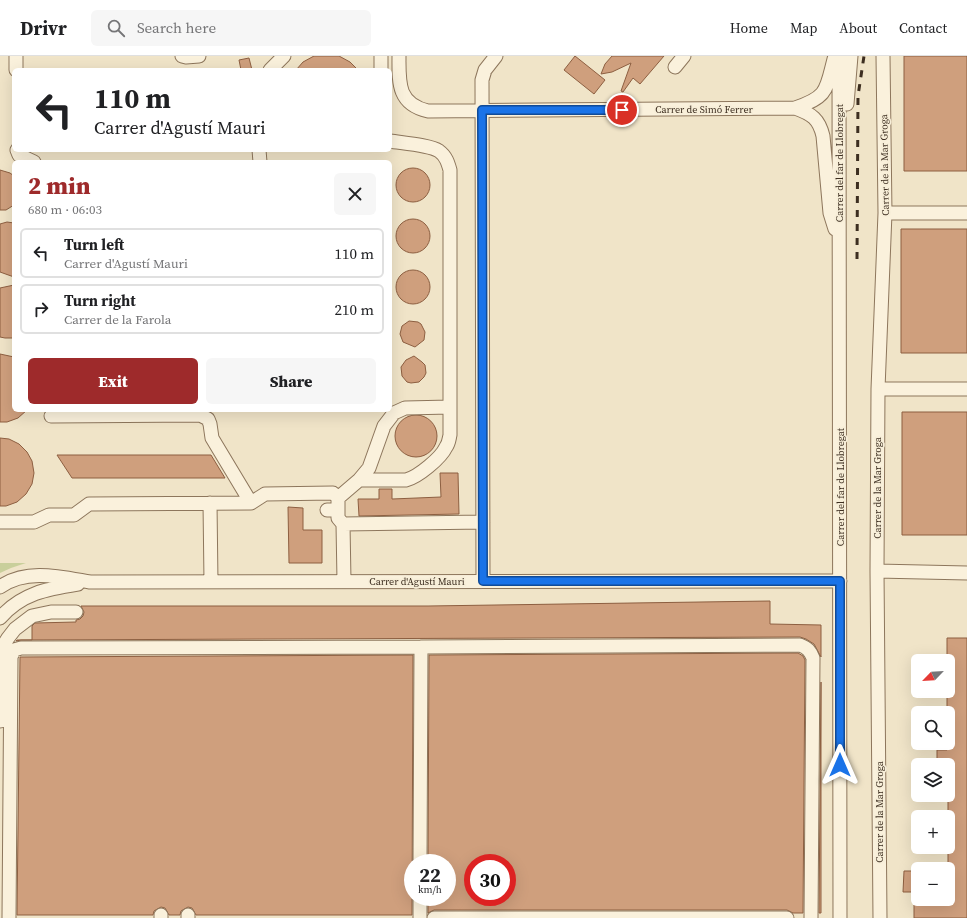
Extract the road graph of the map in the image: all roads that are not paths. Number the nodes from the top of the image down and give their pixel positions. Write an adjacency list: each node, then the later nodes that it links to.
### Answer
1 (16, 56): 14 (street)
2 (182, 56): 3 (street)
3 (199, 56)
4 (284, 56): 15 (street)
5 (381, 56): 16 (street)
6 (399, 56): 18 (street, Carrer de Simó Ferrer)
7 (496, 56): 18 (street)
8 (684, 56): 13 (street)
9 (835, 56): 17 (street)
10 (839, 56): 24 (street, Carrer del far de Llobregat)
11 (851, 56): 24 (street)
12 (882, 57): 22 (street, Carrer de la Mar Groga)
13 (675, 67)
14 (16, 68)
15 (272, 68)
16 (381, 68)
17 (795, 108): 18 (street, Carrer de Simó Ferrer); 25 (street)
18 (482, 110): 35 (street)
19 (392, 141): 28 (street)
20 (18, 152): 21 (street)
21 (30, 160)
22 (885, 213): 23 (street); 26 (street, Carrer de la Mar Groga)
23 (967, 213)
24 (839, 215): 25 (street, Carrer del far de Llobregat)
25 (839, 243): 41 (street, Carrer del far de Llobregat)
26 (878, 389): 27 (street); 37 (street, Carrer de la Mar Groga)
27 (967, 389)
28 (450, 407): 30 (street); 30 (street)
29 (51, 416): 31 (street)
30 (359, 480): 33 (street)
31 (251, 502): 32 (street); 33 (street)
32 (210, 503): 34 (street); 43 (street)
33 (334, 506): 36 (street)
34 (0, 522)
35 (483, 522): 36 (street); 40 (street)
36 (343, 524): 39 (street)
37 (877, 571): 38 (street); 57 (street, Carrer de la Mar Groga)
38 (967, 573)
39 (344, 581): 40 (street, Carrer d'Agustí Mauri); 43 (street, Carrer d'Agustí Mauri)
40 (483, 581): 41 (street, Carrer d'Agustí Mauri)
41 (840, 581): 56 (street, Carrer del far de Llobregat)
42 (90, 582): 43 (street, Carrer d'Agustí Mauri); 44 (street); 46 (street)
43 (211, 582)
44 (0, 587)
45 (76, 612): 48 (street)
46 (0, 618)
47 (421, 647): 49 (street); 51 (street); 55 (street)
48 (0, 721)
49 (420, 854)
50 (420, 906): 52 (street)
51 (9, 918)
52 (420, 918)
53 (434, 918): 54 (street)
54 (787, 918)
55 (811, 918)
56 (840, 918)
57 (880, 918)

